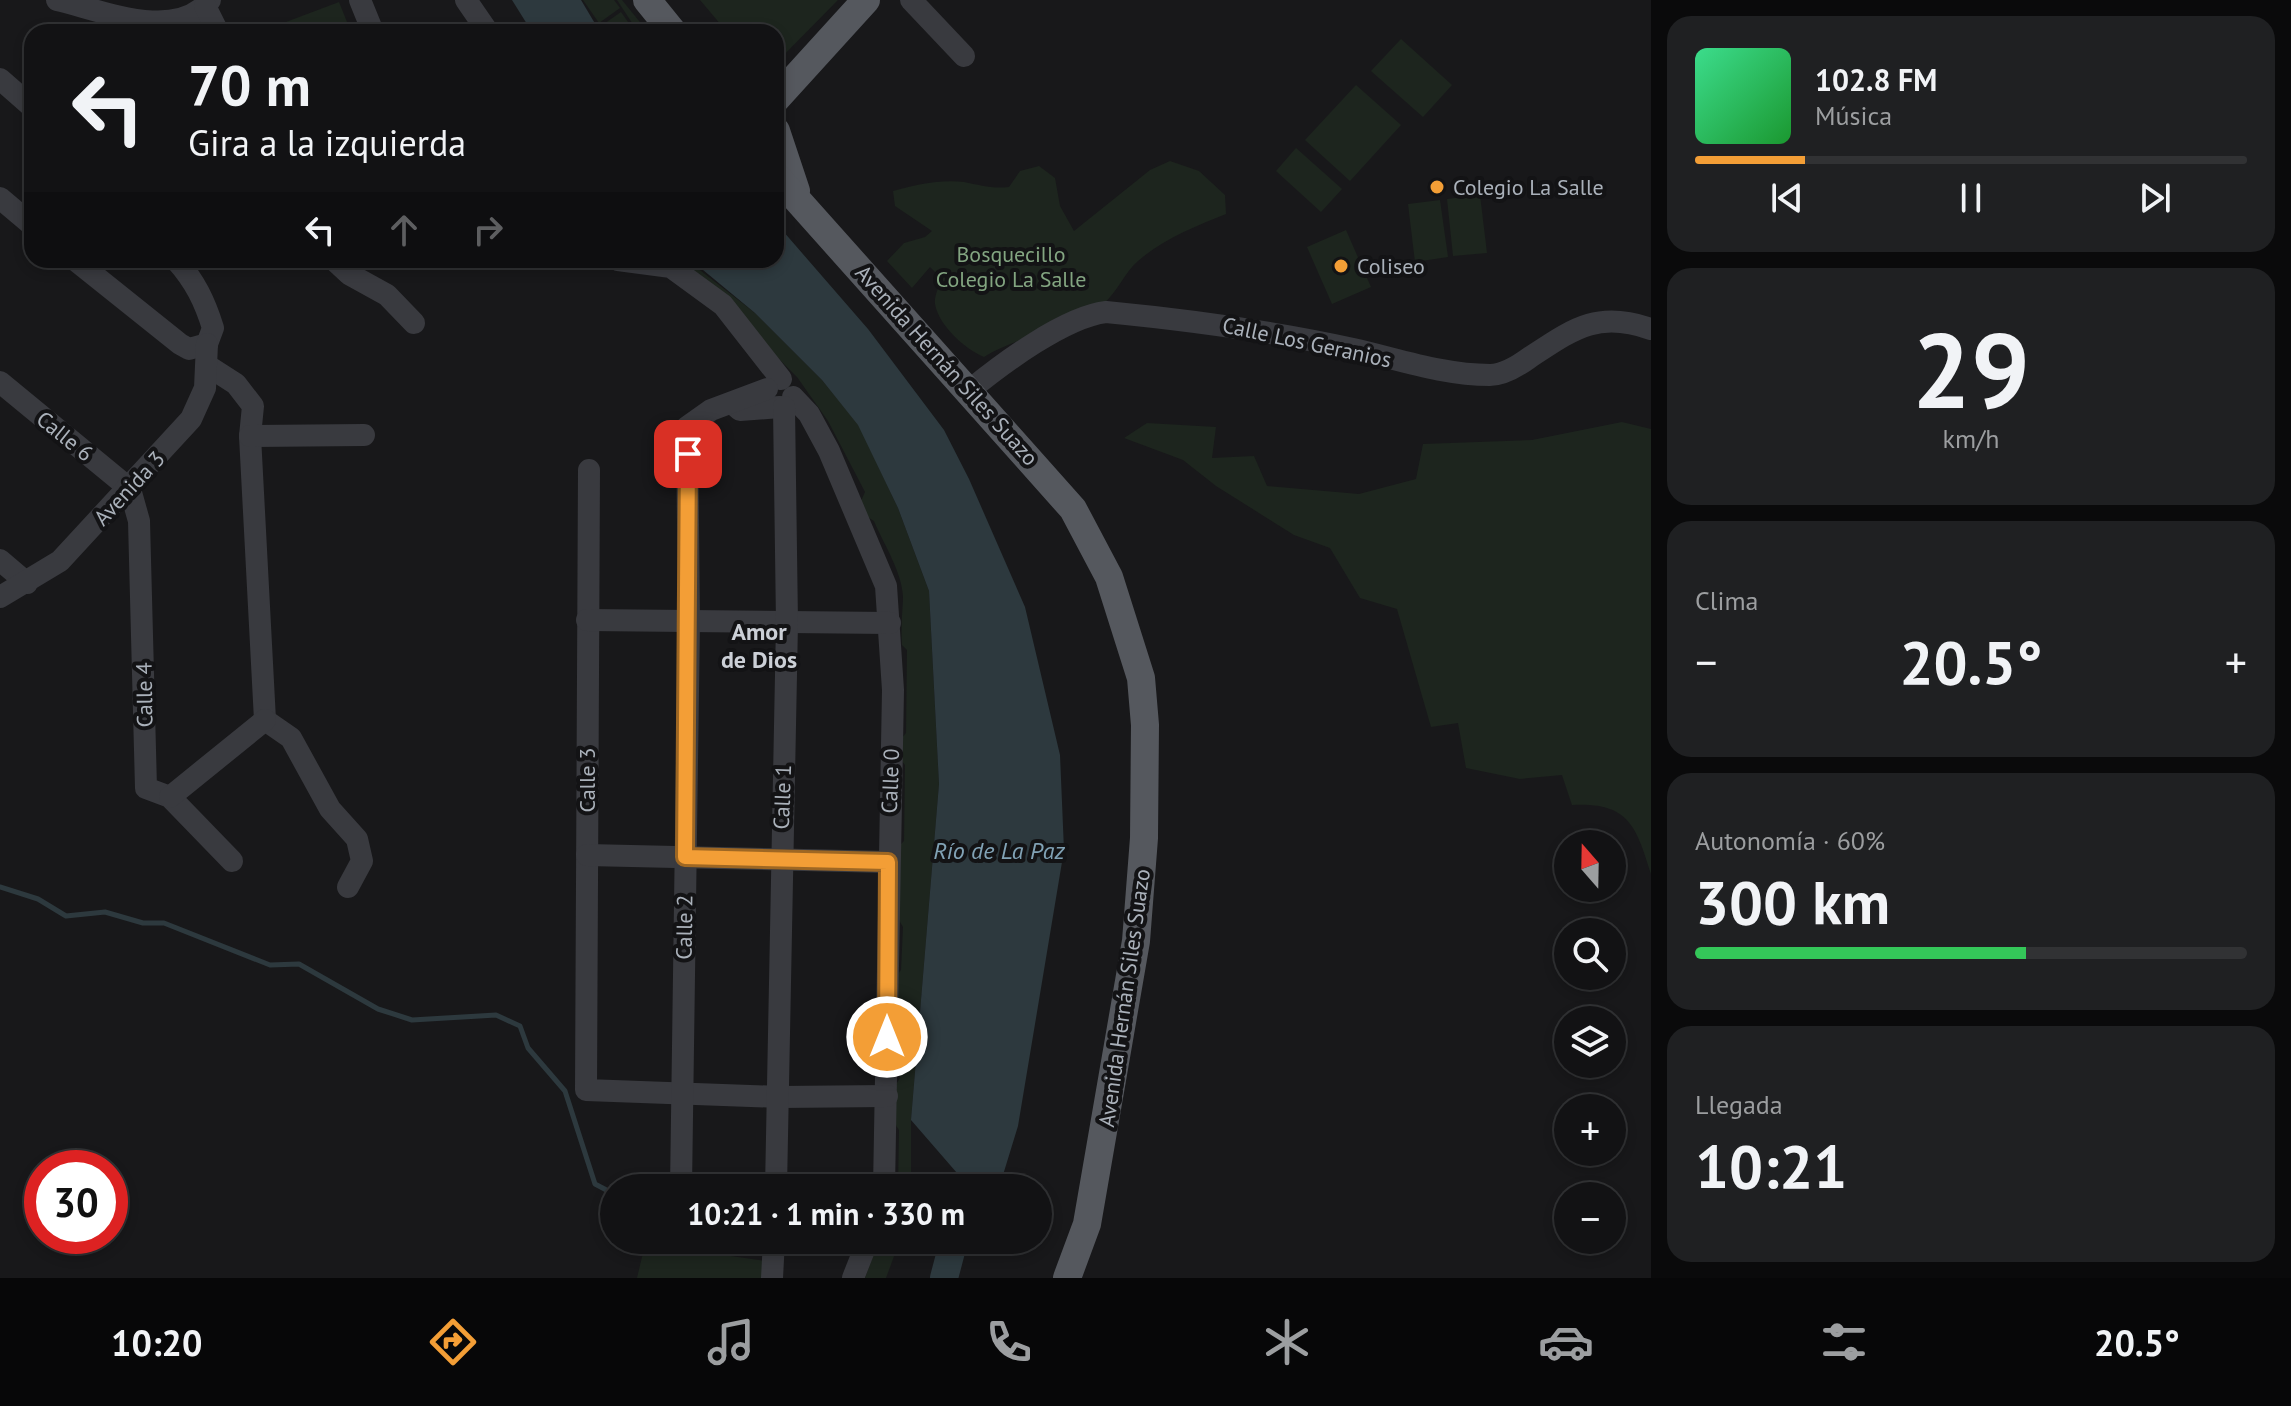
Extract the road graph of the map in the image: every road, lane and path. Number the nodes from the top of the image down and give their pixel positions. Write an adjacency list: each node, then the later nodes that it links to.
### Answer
1 (57, 0): 8 (street)
2 (360, 0): 10 (street)
3 (466, 0): 11 (street)
4 (647, 0): 12 (main road)
5 (866, 0): 15 (main road)
6 (911, 0): 13 (street)
7 (207, 3): 8 (street); 9 (street)
8 (121, 6)
9 (215, 24)
10 (370, 24)
11 (482, 24)
12 (666, 24)
13 (964, 56)
14 (0, 79): 16 (street)
15 (784, 90)
16 (24, 100)
17 (784, 160): 20 (main road, Avenida Hernán Siles Suazo)
18 (784, 185): 20 (main road, Avenida Hernán Siles Suazo)
19 (0, 198): 21 (street)
20 (803, 206): 32 (main road, Avenida Hernán Siles Suazo)
21 (24, 218)
22 (85, 268): 28 (street)
23 (183, 268): 28 (street, Avenida 3)
24 (343, 268): 26 (street)
25 (678, 268): 31 (street, Calle 0)
26 (414, 323)
27 (1651, 329): 32 (street, Calle Los Geranios)
28 (207, 344): 29 (street, Avenida 3)
29 (208, 366): 34 (street); 36 (street, Avenida 3)
30 (0, 382): 36 (street, Calle 6)
31 (778, 389): 41 (street, Calle 2); 42 (street, Calle 1); 43 (street, Calle 0)
32 (970, 390): 62 (main road, Avenida Hernán Siles Suazo)
33 (364, 435): 34 (street)
34 (250, 436): 44 (street)
35 (589, 470): 40 (street, Calle 3)
36 (130, 489): 38 (street, Avenida 3); 45 (street, Calle 4)
37 (0, 560): 38 (street)
38 (27, 583): 39 (street, Avenida 3)
39 (0, 597)
40 (587, 620): 41 (street); 46 (street, Calle 3)
41 (689, 621): 42 (street); 47 (street, Calle 2)
42 (787, 623): 43 (street); 48 (street, Calle 1)
43 (890, 623): 50 (street, Calle 0)
44 (265, 720): 45 (street); 51 (street)
45 (170, 797): 49 (street, Calle 4)
46 (587, 855): 47 (street); 52 (street, Calle 3)
47 (685, 857): 48 (street); 52 (street, Calle 2)
48 (780, 859): 50 (street); 54 (street, Calle 1)
49 (232, 861)
50 (888, 862): 53 (street, Calle 0)
51 (348, 887)
52 (682, 1093): 54 (street); 55 (street, Calle 2)
53 (887, 1096): 54 (street); 57 (street, Calle 0)
54 (780, 1097): 56 (street, Calle 1)
55 (681, 1174)
56 (777, 1174)
57 (884, 1174)
58 (773, 1254): 60 (street)
59 (862, 1254): 61 (street)
60 (772, 1278)
61 (853, 1278)
62 (1067, 1278)

